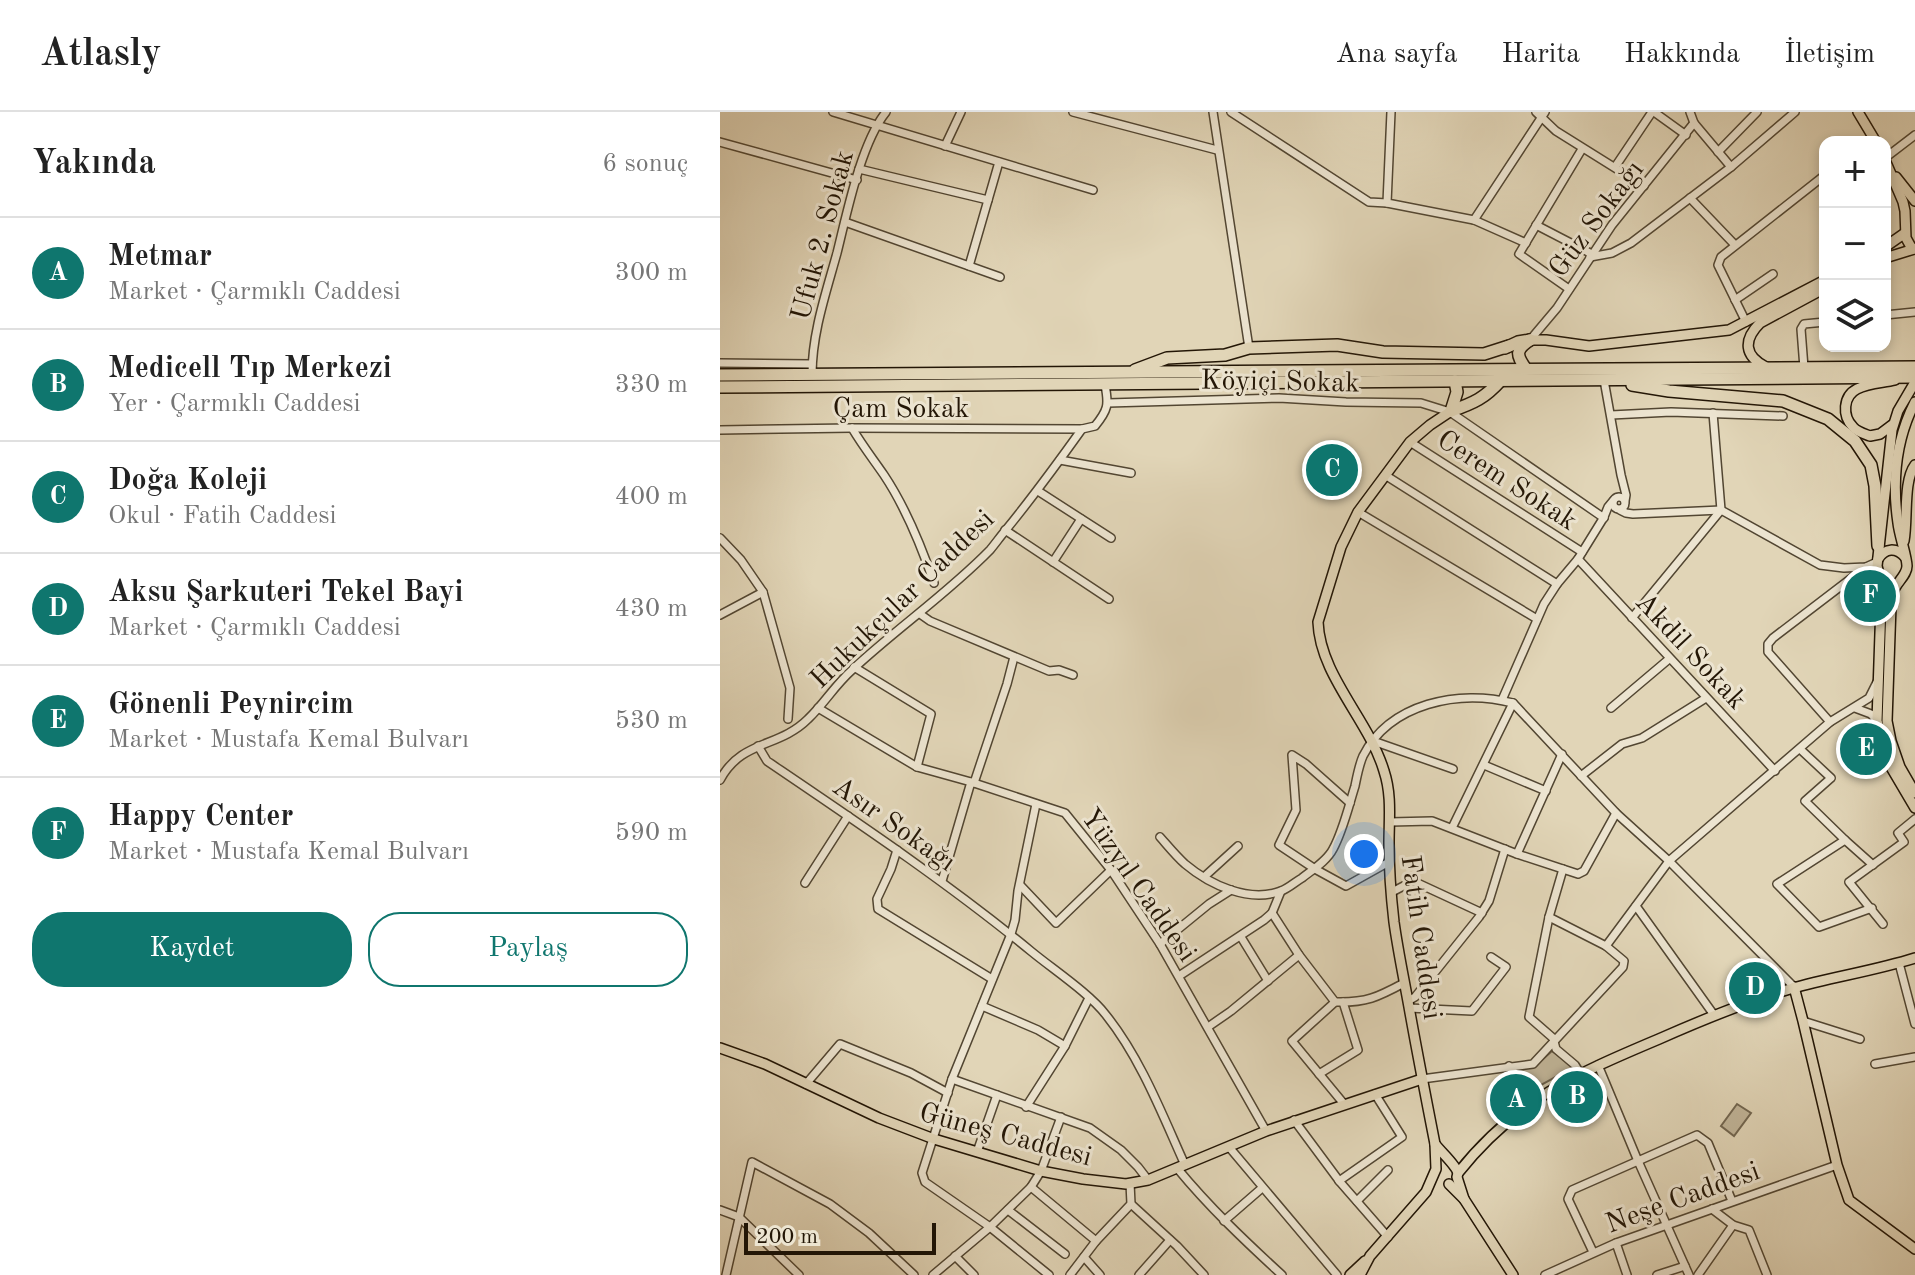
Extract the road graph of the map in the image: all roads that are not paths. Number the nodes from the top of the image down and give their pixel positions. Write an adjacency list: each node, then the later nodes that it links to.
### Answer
1 (833, 112): 15 (street)
2 (886, 112): 15 (street, Ufuk 2. Sokak)
3 (961, 112): 20 (street)
4 (1073, 112): 22 (street)
5 (1213, 112): 22 (street)
6 (1231, 112): 38 (street)
7 (1391, 112): 38 (street)
8 (1653, 112): 16 (street); 26 (street)
9 (1690, 112): 14 (street)
10 (1757, 112): 23 (street)
11 (1795, 112): 27 (street)
12 (1541, 114): 21 (street); 39 (street)
13 (1862, 114): 18 (main road)
14 (1694, 123): 16 (street, Güz Sokağı); 23 (street)
15 (876, 125): 20 (street); 28 (street, Ufuk 2. Sokak)
16 (1686, 135): 33 (street, Güz Sokağı)
17 (1915, 135): 24 (street)
18 (1870, 136)
19 (720, 142): 31 (street)
20 (945, 146): 25 (street)
21 (1582, 149): 26 (street); 42 (street)
22 (1217, 150): 63 (street)
23 (1718, 152): 27 (street)
24 (1891, 157)
25 (999, 162): 34 (street); 36 (street)
26 (1615, 167): 33 (street)
27 (1731, 167): 35 (street)
28 (859, 169): 31 (street, Ufuk 2. Sokak); 36 (street)
29 (1891, 169): 37 (main road)
30 (1891, 174): 43 (main road)
31 (857, 180): 41 (street, Ufuk 2. Sokak)
32 (1819, 180): 46 (street)
33 (1644, 186): 48 (street, Güz Sokağı)
34 (1093, 190)
35 (1690, 198): 46 (street); 48 (street)
36 (988, 200): 50 (street)
37 (1915, 201)
38 (1387, 203): 39 (street)
39 (1474, 220): 44 (street)
40 (1915, 220): 43 (main road)
41 (845, 222): 50 (street); 66 (street, Ufuk 2. Sokak)
42 (1536, 225): 44 (street); 48 (street)
43 (1906, 232): 45 (main road); 47 (main road)
44 (1526, 243): 54 (street)
45 (1891, 243)
46 (1735, 245): 56 (street)
47 (1915, 249): 49 (main road)
48 (1591, 256): 54 (street, Güz Sokağı)
49 (1891, 256)
50 (969, 266): 52 (street)
51 (1773, 274): 56 (street)
52 (1000, 277)
53 (1819, 283): 59 (main road)
54 (1569, 289): 61 (street, Güz Sokağı)
55 (1819, 291): 69 (main road)
56 (1735, 300): 59 (street)
57 (1915, 312): 58 (street)
58 (1891, 314)
59 (1746, 322): 61 (main road)
60 (1819, 323): 65 (street)
61 (1530, 340): 62 (highway); 68 (highway)
62 (1509, 346): 63 (highway); 67 (highway)
63 (1249, 348): 70 (highway)
64 (720, 363): 66 (street)
65 (1804, 368): 69 (highway); 72 (highway)
66 (812, 369): 70 (highway); 71 (highway)
67 (1479, 369): 68 (highway); 70 (highway)
68 (1526, 369): 69 (highway)
69 (1769, 369)
70 (1124, 373)
71 (720, 375)
72 (1913, 376): 74 (highway); 80 (main road); 86 (main road)
73 (1501, 380): 74 (highway); 76 (highway); 82 (highway)
74 (1604, 380): 84 (street); 106 (highway)
75 (1278, 381): 76 (highway); 77 (highway); 79 (street)
76 (1455, 381): 82 (highway)
77 (1105, 385): 78 (highway); 81 (street)
78 (720, 387)
79 (1279, 398): 81 (street, Köyiçi Sokak); 82 (street, Köyiçi Sokak)
80 (1910, 401): 86 (main road); 108 (main road)
81 (1108, 403): 88 (street, Hukukçular Caddesi)
82 (1451, 412): 90 (main road, Fatih Caddesi); 101 (street)
83 (1713, 413): 84 (street); 85 (street); 99 (street)
84 (1611, 415): 95 (street)
85 (1783, 416)
86 (1894, 422): 106 (main road)
87 (852, 428): 88 (street, Çam Sokak); 89 (street, Çam Sokak); 114 (street)
88 (1082, 429): 91 (street, Hukukçular Caddesi)
89 (720, 430)
90 (1410, 442): 94 (main road, Fatih Caddesi); 107 (street, Cerem Sokak)
91 (1060, 460): 93 (street); 96 (street, Hukukçular Caddesi)
92 (1915, 465): 108 (main road)
93 (1131, 473)
94 (1385, 475): 100 (main road, Fatih Caddesi); 115 (street)
95 (1621, 475): 97 (street); 98 (street)
96 (1038, 491): 102 (street); 103 (street, Hukukçular Caddesi)
97 (1614, 500): 98 (street); 101 (street)
98 (1622, 506): 99 (street); 101 (street)
99 (1721, 510): 111 (street); 120 (street)
100 (1358, 512): 121 (street); 136 (main road, Fatih Caddesi)
101 (1604, 517): 107 (street)
102 (1081, 519): 105 (street); 109 (street)
103 (1005, 530): 109 (street); 118 (street, Hukukçular Caddesi)
104 (720, 538): 116 (street)
105 (1111, 538)
106 (1878, 546): 110 (main road)
107 (1580, 555): 115 (street); 120 (street, Akdil Sokak)
108 (1907, 559): 110 (main road); 113 (main road)
109 (1053, 562): 117 (street)
110 (1877, 562): 111 (street); 112 (main road)
111 (1866, 567): 112 (street); 135 (street)
112 (1879, 574): 113 (main road); 126 (main road)
113 (1901, 577): 148 (main road)
114 (934, 583)
115 (1557, 584): 121 (street)
116 (763, 592): 119 (street); 133 (street)
117 (1109, 599)
118 (920, 614): 122 (street); 124 (street, Hukukçular Caddesi)
119 (720, 615)
120 (1632, 618): 123 (street, Akdil Sokak)
121 (1537, 619): 128 (street)
122 (1014, 657): 125 (street); 146 (street)
123 (1669, 659): 127 (street, Akdil Sokak); 131 (street)
124 (854, 667): 130 (street, Hukukçular Caddesi); 141 (street)
125 (1073, 675)
126 (1878, 680): 132 (street); 134 (main road)
127 (1706, 698): 143 (street, Akdil Sokak); 144 (street)
128 (1502, 700): 129 (street); 136 (street)
129 (1513, 703): 139 (street); 140 (street)
130 (818, 708): 137 (street, Hukukçular Caddesi); 141 (street, Yüzyıl Caddesi)
131 (1611, 708)
132 (1855, 708): 134 (street); 135 (street)
133 (788, 719)
134 (1877, 721): 151 (main road)
135 (1830, 722): 138 (street)
136 (1373, 741): 142 (street); 149 (street); 155 (main road, Fatih Caddesi)
137 (758, 746): 145 (street, Hukukçular Caddesi); 153 (street, Asır Sokağı)
138 (1800, 749): 143 (street); 158 (street)
139 (1562, 754): 144 (street); 147 (street)
140 (1484, 765): 147 (street); 156 (street)
141 (917, 767): 146 (street, Yüzyıl Caddesi)
142 (1453, 769)
143 (1775, 771): 163 (street)
144 (1581, 776): 152 (street)
145 (720, 780)
146 (972, 783): 150 (street, Yüzyıl Caddesi); 170 (street)
147 (1546, 791): 162 (street)
148 (1915, 793)
149 (1350, 803): 166 (street); 166 (street)
150 (1036, 804): 168 (street, Yüzyıl Caddesi); 172 (street)
151 (1915, 808)
152 (1616, 813): 163 (street); 167 (street)
153 (848, 816): 161 (street, Asır Sokağı); 171 (street)
154 (1915, 819): 165 (street)
155 (1390, 822): 156 (street); 164 (main road, Fatih Caddesi)
156 (1452, 828): 160 (street)
157 (1160, 837): 169 (street)
158 (1845, 840): 165 (street); 177 (street)
159 (1238, 846): 169 (street)
160 (1505, 849): 162 (street); 179 (street)
161 (897, 850): 170 (street, Asır Sokağı); 191 (street)
162 (1517, 854): 167 (street)
163 (1669, 861): 176 (street); 194 (street)
164 (1389, 862): 166 (street); 175 (main road, Fatih Caddesi)
165 (1873, 865): 177 (street)
166 (1315, 869): 174 (street)
167 (1563, 869): 180 (street)
168 (1111, 870): 172 (street); 184 (street, Yüzyıl Caddesi)
169 (1204, 877): 173 (street)
170 (942, 881): 182 (street, Asır Sokağı)
171 (805, 883)
172 (1020, 885): 182 (street)
173 (1231, 890): 174 (street); 184 (street)
174 (1281, 891): 178 (street)
175 (1392, 892): 179 (street); 193 (main road, Fatih Caddesi)
176 (1636, 906): 185 (street); 199 (street)
177 (1870, 906): 181 (street)
178 (1272, 913): 183 (street); 186 (street)
179 (1482, 913): 197 (street)
180 (1549, 917): 185 (street); 204 (street)
181 (1883, 924)
182 (1011, 934): 191 (street); 195 (street, Asır Sokağı)
183 (1241, 937): 190 (street); 192 (street)
184 (1160, 944): 190 (street, Yüzyıl Caddesi)
185 (1606, 946): 204 (street)
186 (1299, 955): 192 (street); 196 (street)
187 (1491, 957): 197 (street)
188 (1915, 958): 189 (main road)
189 (1899, 963): 194 (main road); 201 (street)
190 (1179, 976): 202 (street, Yüzyıl Caddesi)
191 (992, 979): 198 (street)
192 (1268, 981): 202 (street)
193 (1404, 983): 196 (street); 197 (main road, Fatih Caddesi)
194 (1794, 987): 199 (main road); 200 (main road)
195 (1089, 998): 205 (street); 231 (street, Asır Sokağı)
196 (1339, 1002): 212 (street); 212 (street)
197 (1408, 1004): 214 (main road, Fatih Caddesi)
198 (982, 1006): 205 (street); 213 (street)
199 (1714, 1015): 209 (main road)
200 (1803, 1021): 203 (street); 230 (main road)
201 (1915, 1024)
202 (1208, 1027): 224 (street, Yüzyıl Caddesi)
203 (1860, 1039)
204 (1554, 1043): 210 (street); 211 (street)
205 (1065, 1046): 221 (street)
206 (721, 1050): 215 (main road, Güneş Caddesi)
207 (1915, 1057): 208 (street)
208 (1875, 1064)
209 (1598, 1065): 211 (main road); 229 (street)
210 (1509, 1066): 214 (street); 219 (street)
211 (1580, 1073): 219 (main road)
212 (1319, 1074): 220 (street)
213 (952, 1079): 216 (street); 218 (street)
214 (1422, 1079): 217 (main road, Güneş Caddesi); 226 (main road, Fatih Caddesi)
215 (806, 1084): 216 (street); 225 (main road, Güneş Caddesi)
216 (948, 1093): 225 (street)
217 (1375, 1094): 220 (main road, Güneş Caddesi); 237 (street)
218 (997, 1095): 221 (street); 228 (street)
219 (1535, 1099): 235 (main road)
220 (1344, 1104): 223 (main road, Güneş Caddesi)
221 (1026, 1107): 222 (street)
222 (1061, 1117): 234 (street); 236 (street)
223 (1294, 1120): 224 (main road, Güneş Caddesi); 237 (street)
224 (1266, 1131): 227 (main road, Güneş Caddesi)
225 (934, 1139): 228 (main road, Güneş Caddesi); 252 (street)
226 (1435, 1144): 233 (main road, Fatih Caddesi); 235 (main road)
227 (1229, 1147): 231 (main road, Güneş Caddesi); 240 (street)
228 (977, 1152): 234 (main road, Güneş Caddesi)
229 (1638, 1161): 243 (street); 250 (street); 258 (street)
230 (1837, 1165): 243 (street, Neşe Caddesi); 257 (main road)
231 (1181, 1166): 236 (main road, Güneş Caddesi); 249 (street, Asır Sokağı)
232 (1388, 1170): 242 (street)
233 (1436, 1170): 235 (main road); 235 (main road); 241 (main road)
234 (1041, 1171): 238 (main road, Güneş Caddesi); 239 (street)
235 (1452, 1174): 241 (main road); 278 (main road)
236 (1148, 1180): 238 (main road, Güneş Caddesi)
237 (1339, 1181): 242 (street)
238 (1130, 1183): 244 (street)
239 (1031, 1187): 247 (street); 255 (street)
240 (1262, 1188): 249 (street); 275 (street)
241 (1426, 1192): 253 (main road)
242 (1357, 1201): 253 (street)
243 (1732, 1201): 245 (street, Neşe Caddesi)
244 (1131, 1204): 254 (street); 255 (street)
245 (1712, 1209): 250 (street, Neşe Caddesi); 251 (street)
246 (720, 1210): 248 (street)
247 (1008, 1210): 252 (street); 259 (street)
248 (739, 1217): 265 (street); 266 (street); 267 (street)
249 (1224, 1221): 274 (street, Asır Sokağı)
250 (1667, 1225): 256 (street, Neşe Caddesi); 263 (street)
251 (1733, 1225): 283 (street); 284 (street)
252 (990, 1227): 260 (street); 270 (street)
253 (1388, 1237): 261 (main road)
254 (1170, 1240): 264 (street); 273 (street)
255 (1096, 1241): 262 (street)
256 (1616, 1243): 258 (street, Neşe Caddesi); 280 (street)
257 (1915, 1249)
258 (1593, 1252): 279 (street, Neşe Caddesi)
259 (1065, 1254)
260 (955, 1256): 268 (street); 269 (street)
261 (1370, 1256): 276 (main road); 277 (main road)
262 (1084, 1257): 271 (street); 272 (street)
263 (1685, 1266): 281 (street); 282 (street)
264 (1199, 1273)
265 (726, 1275)
266 (799, 1275)
267 (914, 1275)
268 (933, 1275)
269 (974, 1275)
270 (1049, 1275)
271 (1070, 1275)
272 (1100, 1275)
273 (1139, 1275)
274 (1282, 1275)
275 (1337, 1275)
276 (1350, 1275)
277 (1360, 1275)
278 (1513, 1275)
279 (1545, 1275)
280 (1627, 1275)
281 (1657, 1275)
282 (1689, 1275)
283 (1698, 1275)
284 (1767, 1275)

